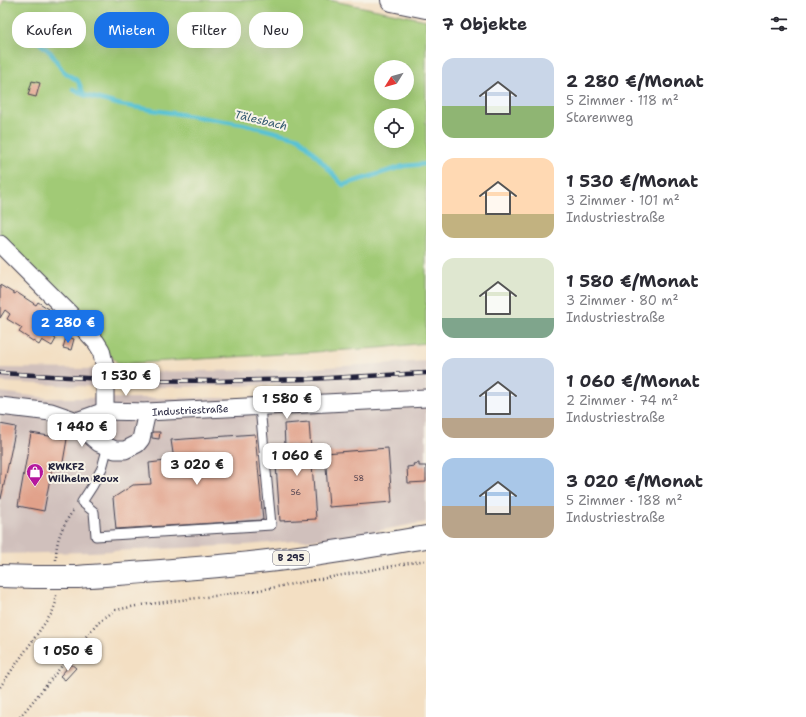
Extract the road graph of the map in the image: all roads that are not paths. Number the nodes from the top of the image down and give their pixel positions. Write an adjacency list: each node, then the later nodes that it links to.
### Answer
1 (392, 0): 2 (main road)
2 (426, 8)
3 (0, 244): 7 (street)
4 (426, 398): 6 (street, Industriestraße)
5 (0, 406): 9 (street)
6 (260, 407): 8 (street, Industriestraße); 10 (lane)
7 (105, 411): 8 (street, Industriestraße); 9 (street, Industriestraße)
8 (147, 412): 10 (street, Industriestraße)
9 (77, 420): 10 (street, Industriestraße)
10 (108, 446)
11 (426, 537): 12 (main road, B 295, bridge)
12 (0, 576)

